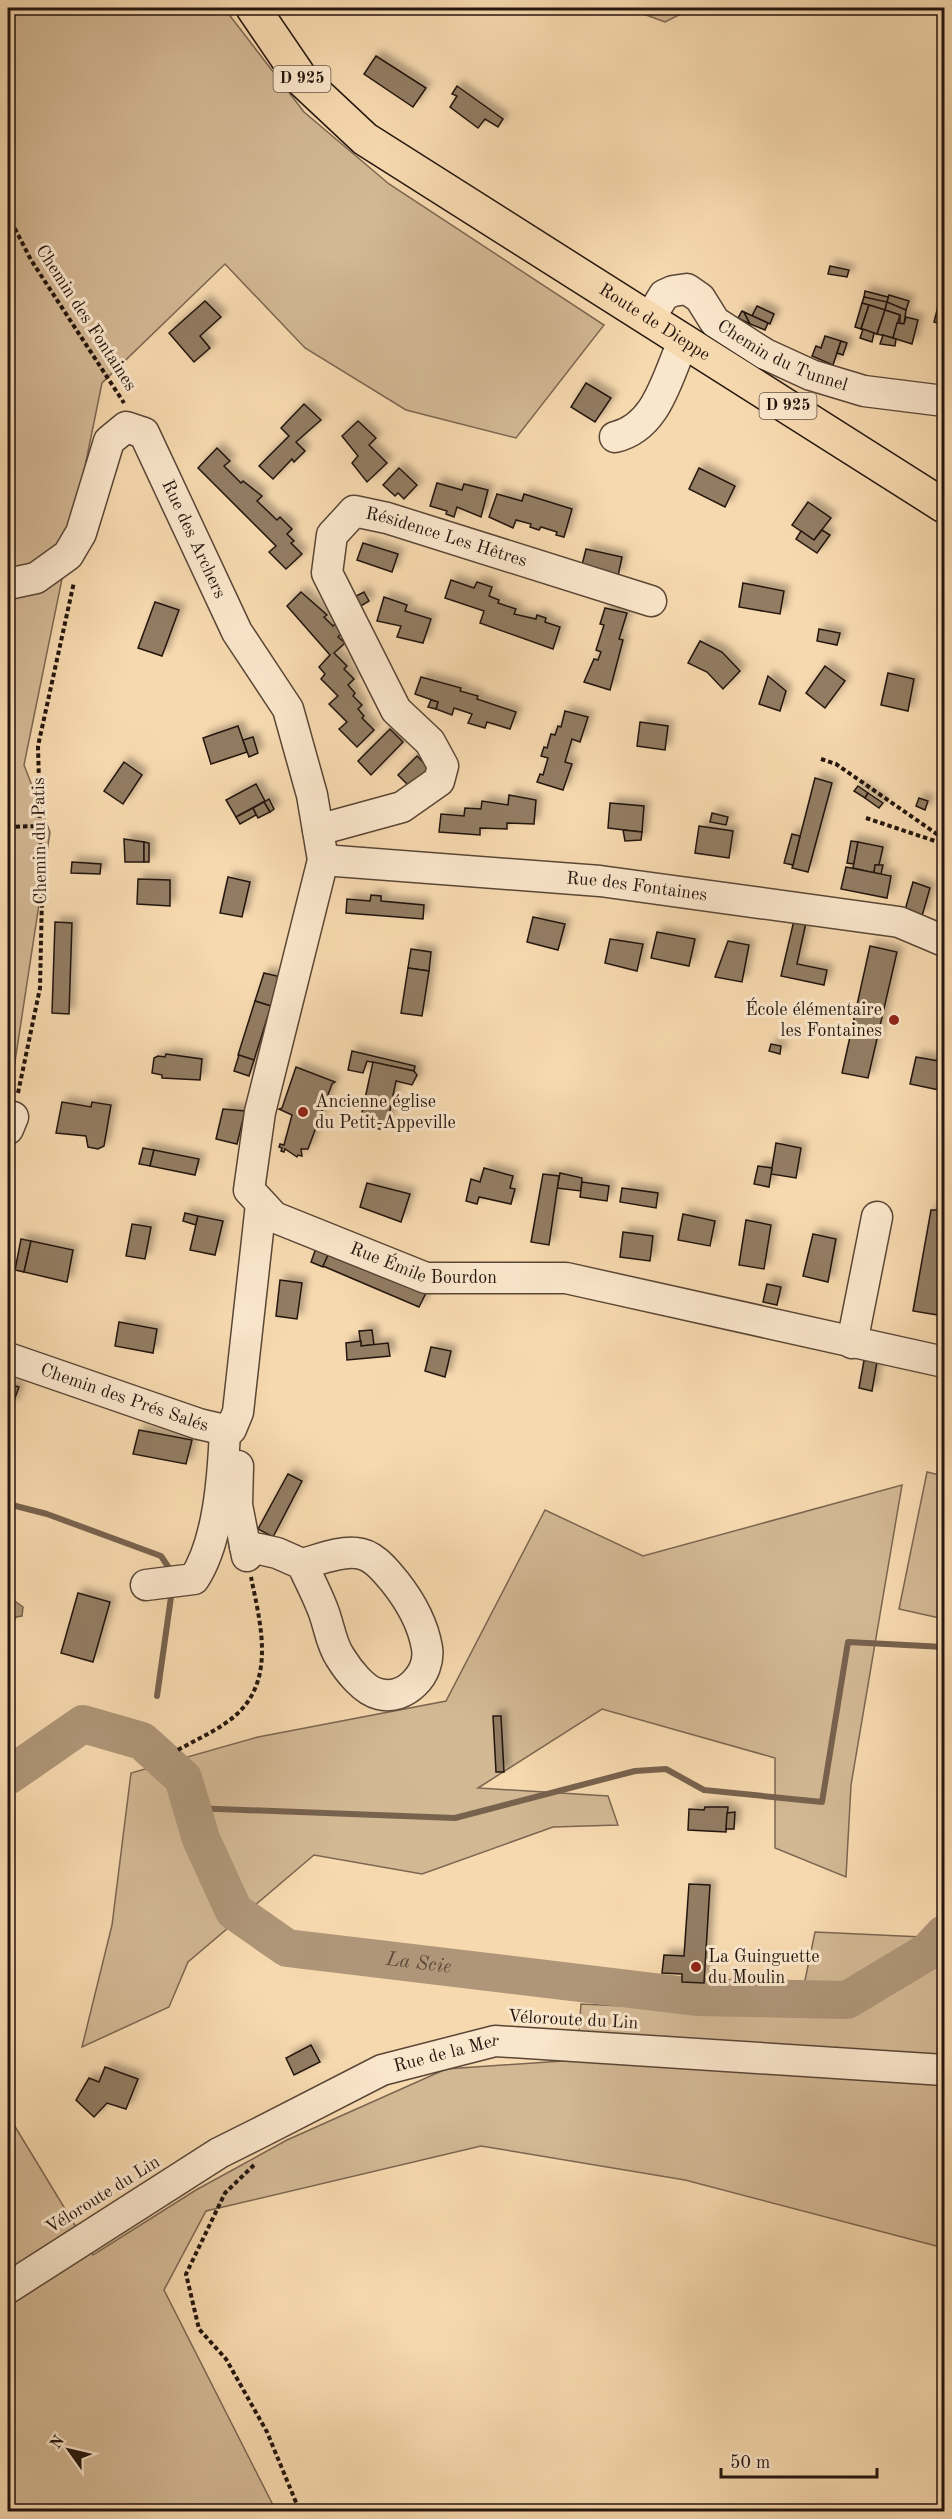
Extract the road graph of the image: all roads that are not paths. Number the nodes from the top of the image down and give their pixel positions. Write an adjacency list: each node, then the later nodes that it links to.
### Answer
1 (253, 8): 2 (main road, Route de Dieppe / D 925)
2 (650, 318): 3 (main road, Route de Dieppe / D 925); 4 (street, Chemin du Tunnel)
3 (684, 340): 5 (street); 6 (main road, Route de Dieppe / D 925)
4 (945, 401)
5 (615, 437)
6 (945, 506)
7 (8, 584): 9 (street, Rue des Archers)
8 (651, 602): 9 (street, Résidence Les Hêtres)
9 (318, 830): 10 (street, Rue des Archers)
10 (323, 860): 11 (street, Rue des Fontaines); 12 (street)
11 (944, 939)
12 (261, 1204): 14 (street, Rue Émile Bourdon); 17 (street, Chemin des Prés Salés)
13 (877, 1217): 14 (street)
14 (852, 1343): 16 (street, Rue Émile Bourdon)
15 (8, 1358): 17 (street, Chemin des Prés Salés)
16 (945, 1362)
17 (228, 1430): 18 (street); 19 (street)
18 (302, 1564): 18 (street)
19 (162, 1583)
20 (945, 2070): 21 (street, Rue de la Mer)
21 (8, 2288)

